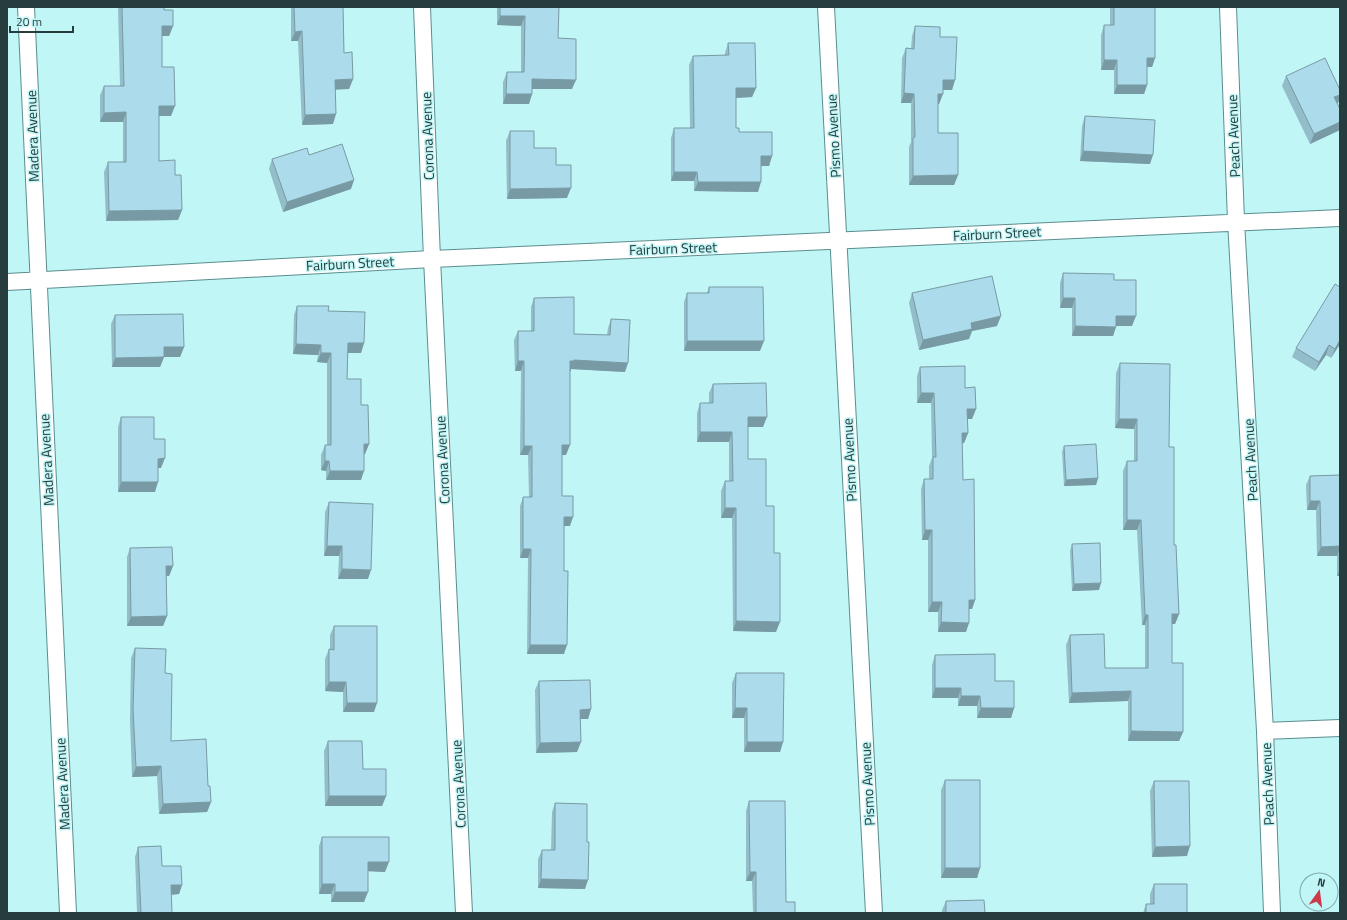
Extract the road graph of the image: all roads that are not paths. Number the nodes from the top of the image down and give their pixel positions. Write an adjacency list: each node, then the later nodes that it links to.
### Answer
1 (26, 7): 9 (street, Madera Avenue)
2 (422, 7): 8 (street, Corona Avenue)
3 (826, 7): 7 (street, Pismo Avenue)
4 (1228, 7): 6 (street, Peach Avenue)
5 (1340, 218): 6 (street, Fairburn Street)
6 (1236, 221): 7 (street, Fairburn Street); 12 (street, Peach Avenue)
7 (838, 241): 8 (street, Fairburn Street); 15 (street, Pismo Avenue)
8 (432, 259): 9 (street, Fairburn Street); 14 (street, Corona Avenue)
9 (38, 281): 10 (street, Fairburn Street); 13 (street, Madera Avenue)
10 (7, 282)
11 (1340, 728): 12 (street)
12 (1265, 731): 16 (street, Peach Avenue)
13 (68, 913)
14 (464, 913)
15 (874, 913)
16 (1272, 913)

